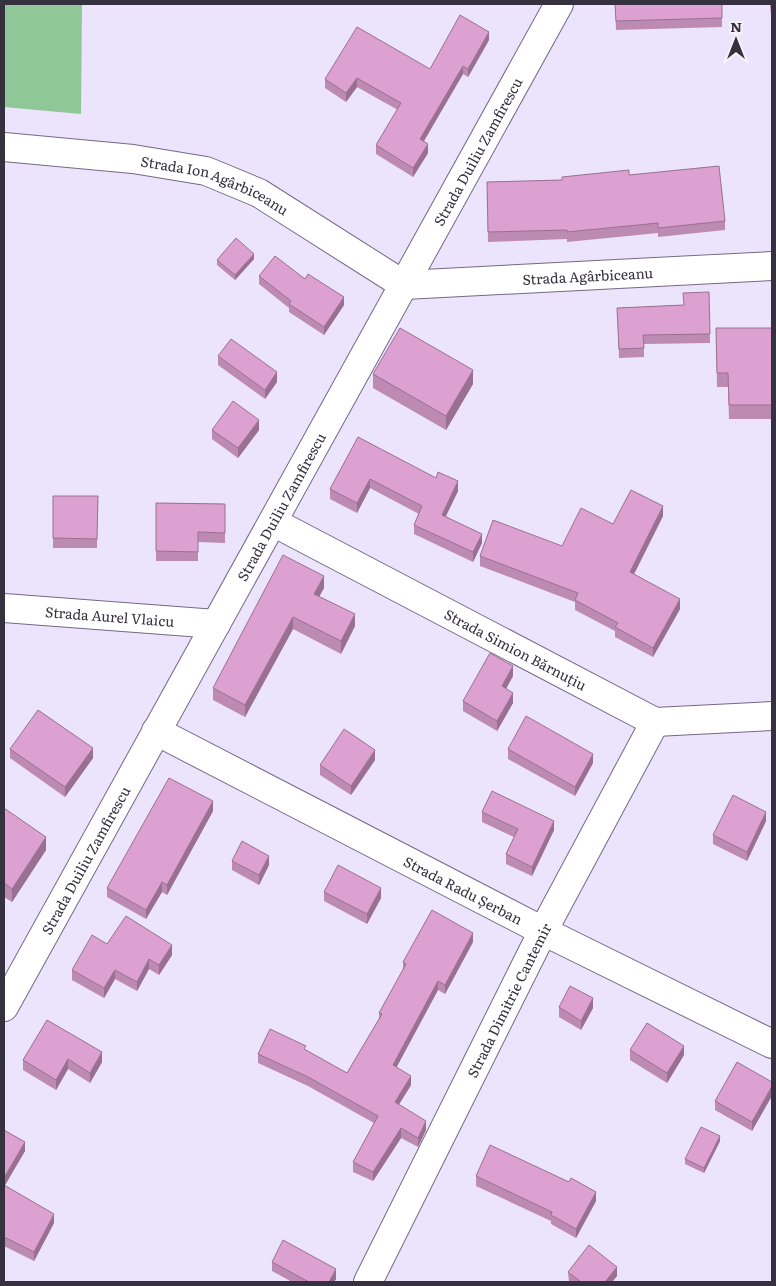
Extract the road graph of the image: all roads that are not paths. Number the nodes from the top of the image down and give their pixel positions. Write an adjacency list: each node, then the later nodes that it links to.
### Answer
1 (559, 4): 4 (street, Strada Duiliu Zamfirescu)
2 (4, 147): 4 (street, Strada Ion Agârbiceanu)
3 (772, 266): 4 (street, Strada Agârbiceanu)
4 (404, 285): 5 (street, Strada Duiliu Zamfirescu)
5 (273, 522): 7 (street, Strada Duiliu Zamfirescu); 9 (street, Strada Simion Bărnuțiu)
6 (4, 608): 7 (street, Strada Aurel Vlaicu)
7 (216, 624): 10 (street, Strada Duiliu Zamfirescu)
8 (772, 716): 9 (street)
9 (655, 722): 11 (street, Strada Dimitrie Cantemir)
10 (156, 731): 11 (street, Strada Radu Șerban); 12 (street, Strada Duiliu Zamfirescu)
11 (543, 930): 13 (street, Strada Radu Șerban); 14 (street, Strada Dimitrie Cantemir)
12 (4, 1008)
13 (772, 1044)
14 (368, 1282)

